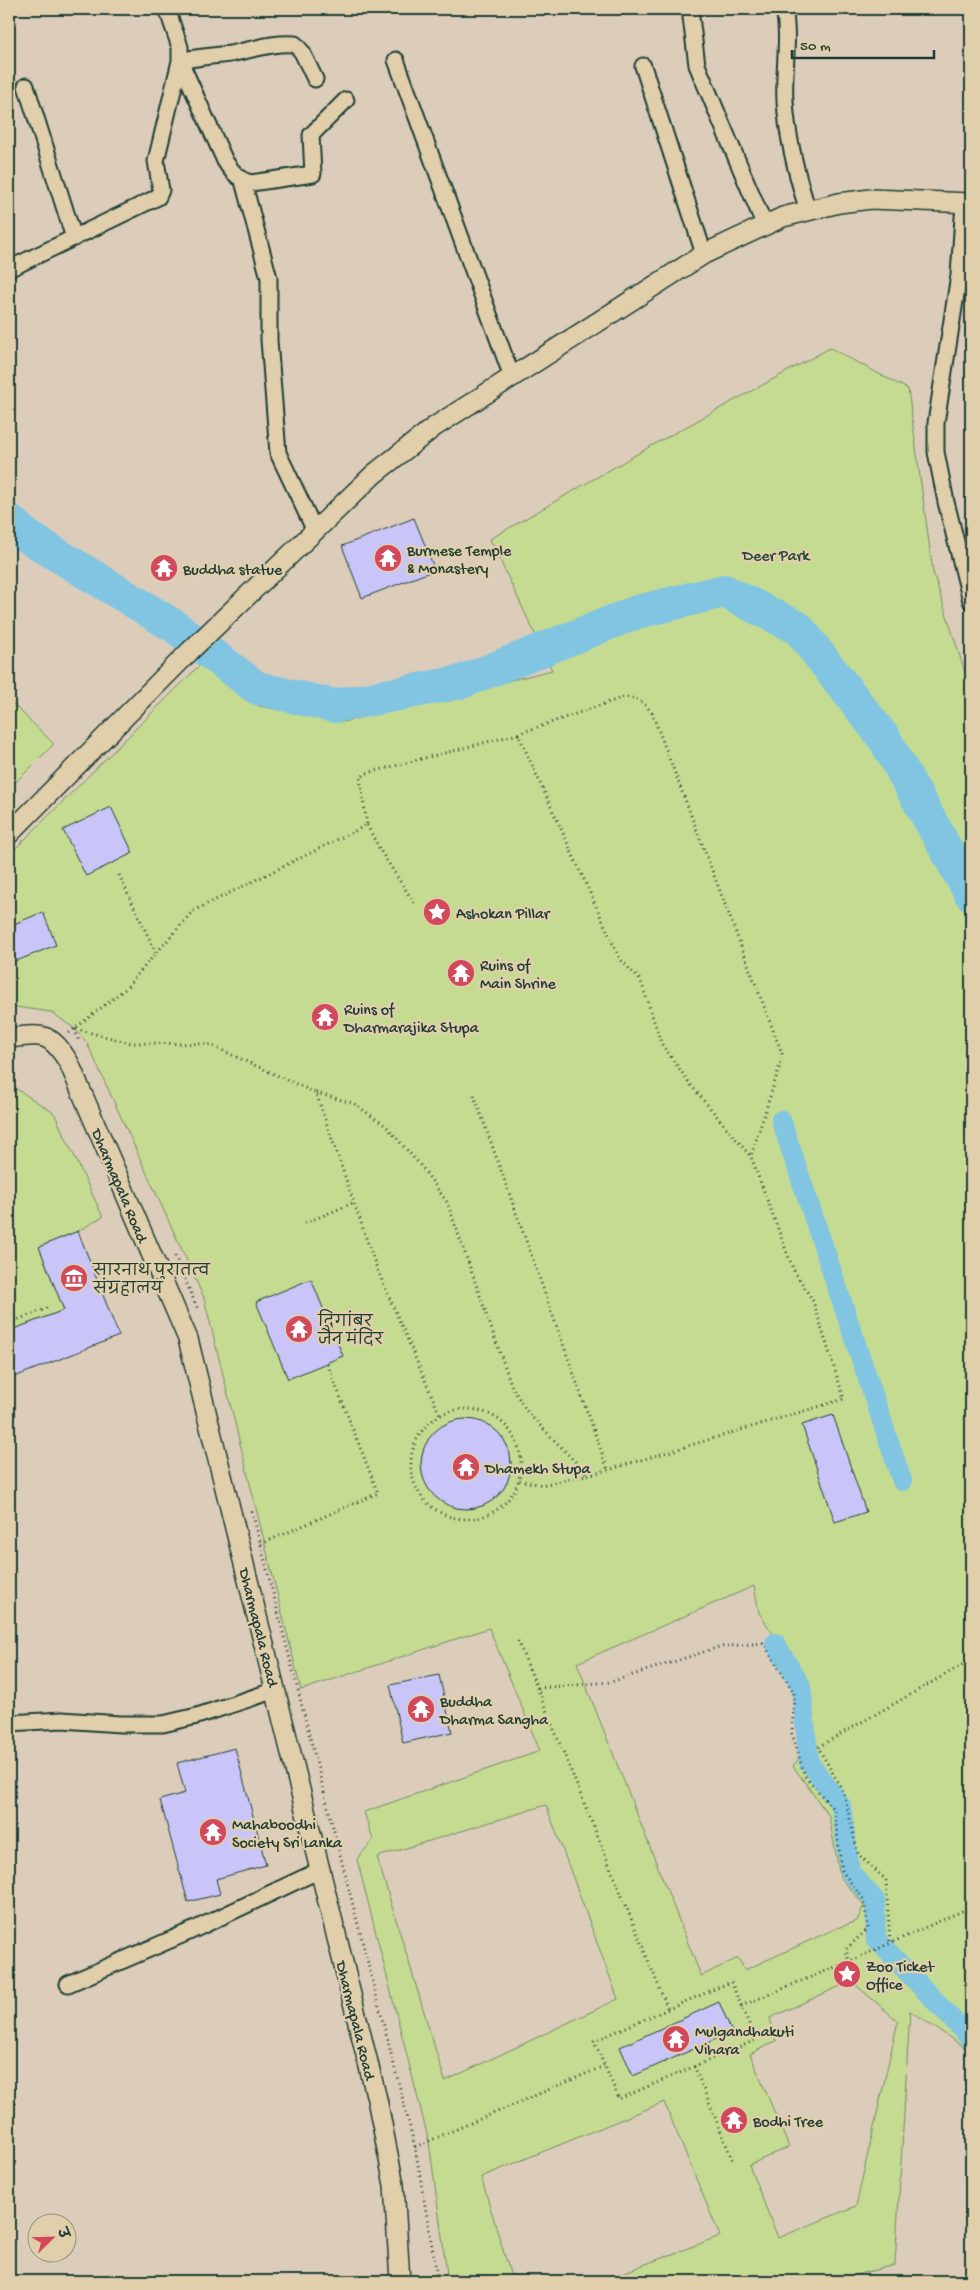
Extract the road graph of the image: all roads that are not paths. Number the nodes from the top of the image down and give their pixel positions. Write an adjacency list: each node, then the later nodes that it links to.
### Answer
1 (167, 9): 5 (street)
2 (690, 9): 13 (street)
3 (784, 9): 12 (street)
4 (396, 60): 17 (street)
5 (180, 61): 7 (street); 10 (street); 14 (street)
6 (643, 66): 15 (street)
7 (315, 79)
8 (26, 86): 14 (street)
9 (346, 100): 10 (street)
10 (243, 181): 18 (street)
11 (968, 203): 12 (street); 19 (street)
12 (808, 211): 13 (street)
13 (765, 226): 15 (street)
14 (74, 238): 16 (street)
15 (704, 254): 17 (street)
16 (9, 269)
17 (512, 377): 18 (street)
18 (315, 531): 20 (street)
19 (971, 601)
20 (9, 834)
21 (9, 1038): 22 (street, Dharmapala Road)
22 (276, 1690): 23 (street); 24 (street, Dharmapala Road)
23 (9, 1723)
24 (320, 1870): 25 (street); 26 (street, Dharmapala Road)
25 (68, 1984)
26 (400, 2281)

